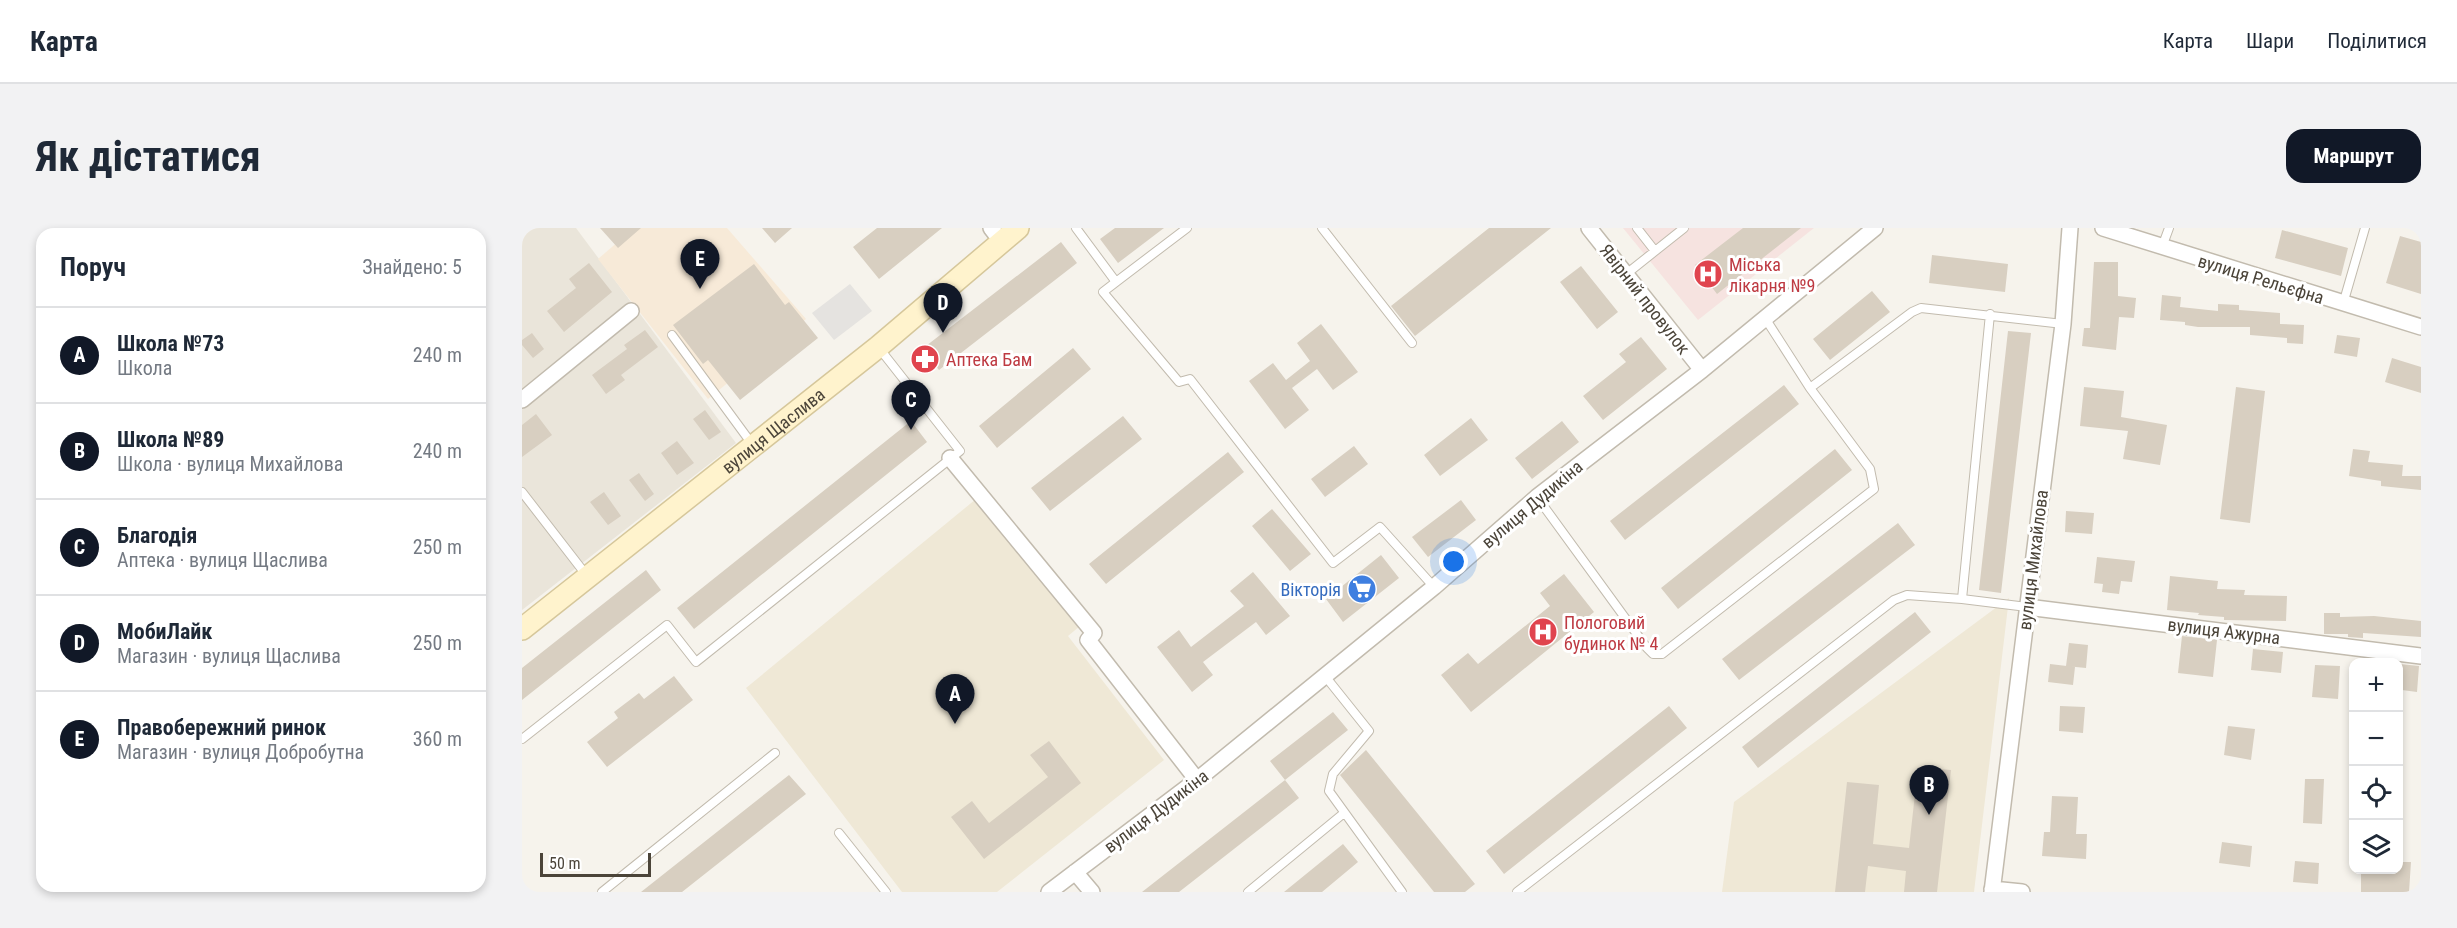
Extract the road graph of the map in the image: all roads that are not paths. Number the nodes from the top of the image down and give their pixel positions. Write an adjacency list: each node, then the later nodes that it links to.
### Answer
1 (1076, 228): 16 (lane)
2 (1187, 228): 16 (lane)
3 (1322, 228): 24 (lane)
4 (1589, 228): 15 (street, Явірний провулок)
5 (1636, 228): 14 (lane)
6 (1684, 228): 14 (lane)
7 (1875, 228): 20 (street, вулиця Дудикіна)
8 (2070, 228): 21 (street, вулиця Михайлова)
9 (2103, 228): 13 (street, вулиця Рельєфна)
10 (2169, 228): 13 (lane)
11 (2365, 228): 17 (lane)
12 (1003, 232): 25 (street, вулиця Щаслива)
13 (2162, 248): 17 (street, вулиця Рельєфна)
14 (1655, 251): 15 (lane)
15 (1625, 275): 26 (street, Явірний провулок)
16 (1116, 282): 34 (lane)
17 (2343, 304): 22 (street, вулиця Рельєфна)
18 (631, 311): 28 (street)
19 (1990, 314): 21 (lane); 27 (lane); 35 (lane)
20 (1765, 318): 26 (street, вулиця Дудикіна); 27 (lane)
21 (2063, 324): 36 (street, вулиця Михайлова)
22 (2421, 327)
23 (672, 335): 29 (lane)
24 (1412, 343)
25 (878, 347): 29 (street, вулиця Щаслива); 30 (lane)
26 (1702, 370): 32 (street, вулиця Дудикіна)
27 (1810, 387): 32 (lane)
28 (522, 400)
29 (753, 445): 33 (street, вулиця Щаслива)
30 (950, 458): 40 (lane); 42 (street)
31 (522, 492): 33 (lane)
32 (1538, 497): 34 (street, вулиця Дудикіна)
33 (587, 577): 37 (street, вулиця Щаслива)
34 (1434, 587): 39 (street, вулиця Дудикіна)
35 (1962, 599): 36 (lane); 53 (lane)
36 (2026, 607): 38 (street, вулиця Ажурна); 46 (street, вулиця Михайлова)
37 (522, 629)
38 (2421, 656)
39 (1325, 676): 42 (street, вулиця Дудикіна); 43 (lane)
40 (522, 739)
41 (775, 753): 47 (lane)
42 (1197, 780): 45 (street, вулиця Дудикіна)
43 (1344, 813): 51 (lane); 52 (lane)
44 (839, 833): 48 (lane)
45 (1075, 872): 49 (street, вулиця Дудикіна); 50 (street)
46 (1992, 890): 54 (street)
47 (602, 892)
48 (886, 892)
49 (1050, 892)
50 (1092, 892)
51 (1248, 892)
52 (1401, 892)
53 (1517, 892)
54 (2022, 892)

